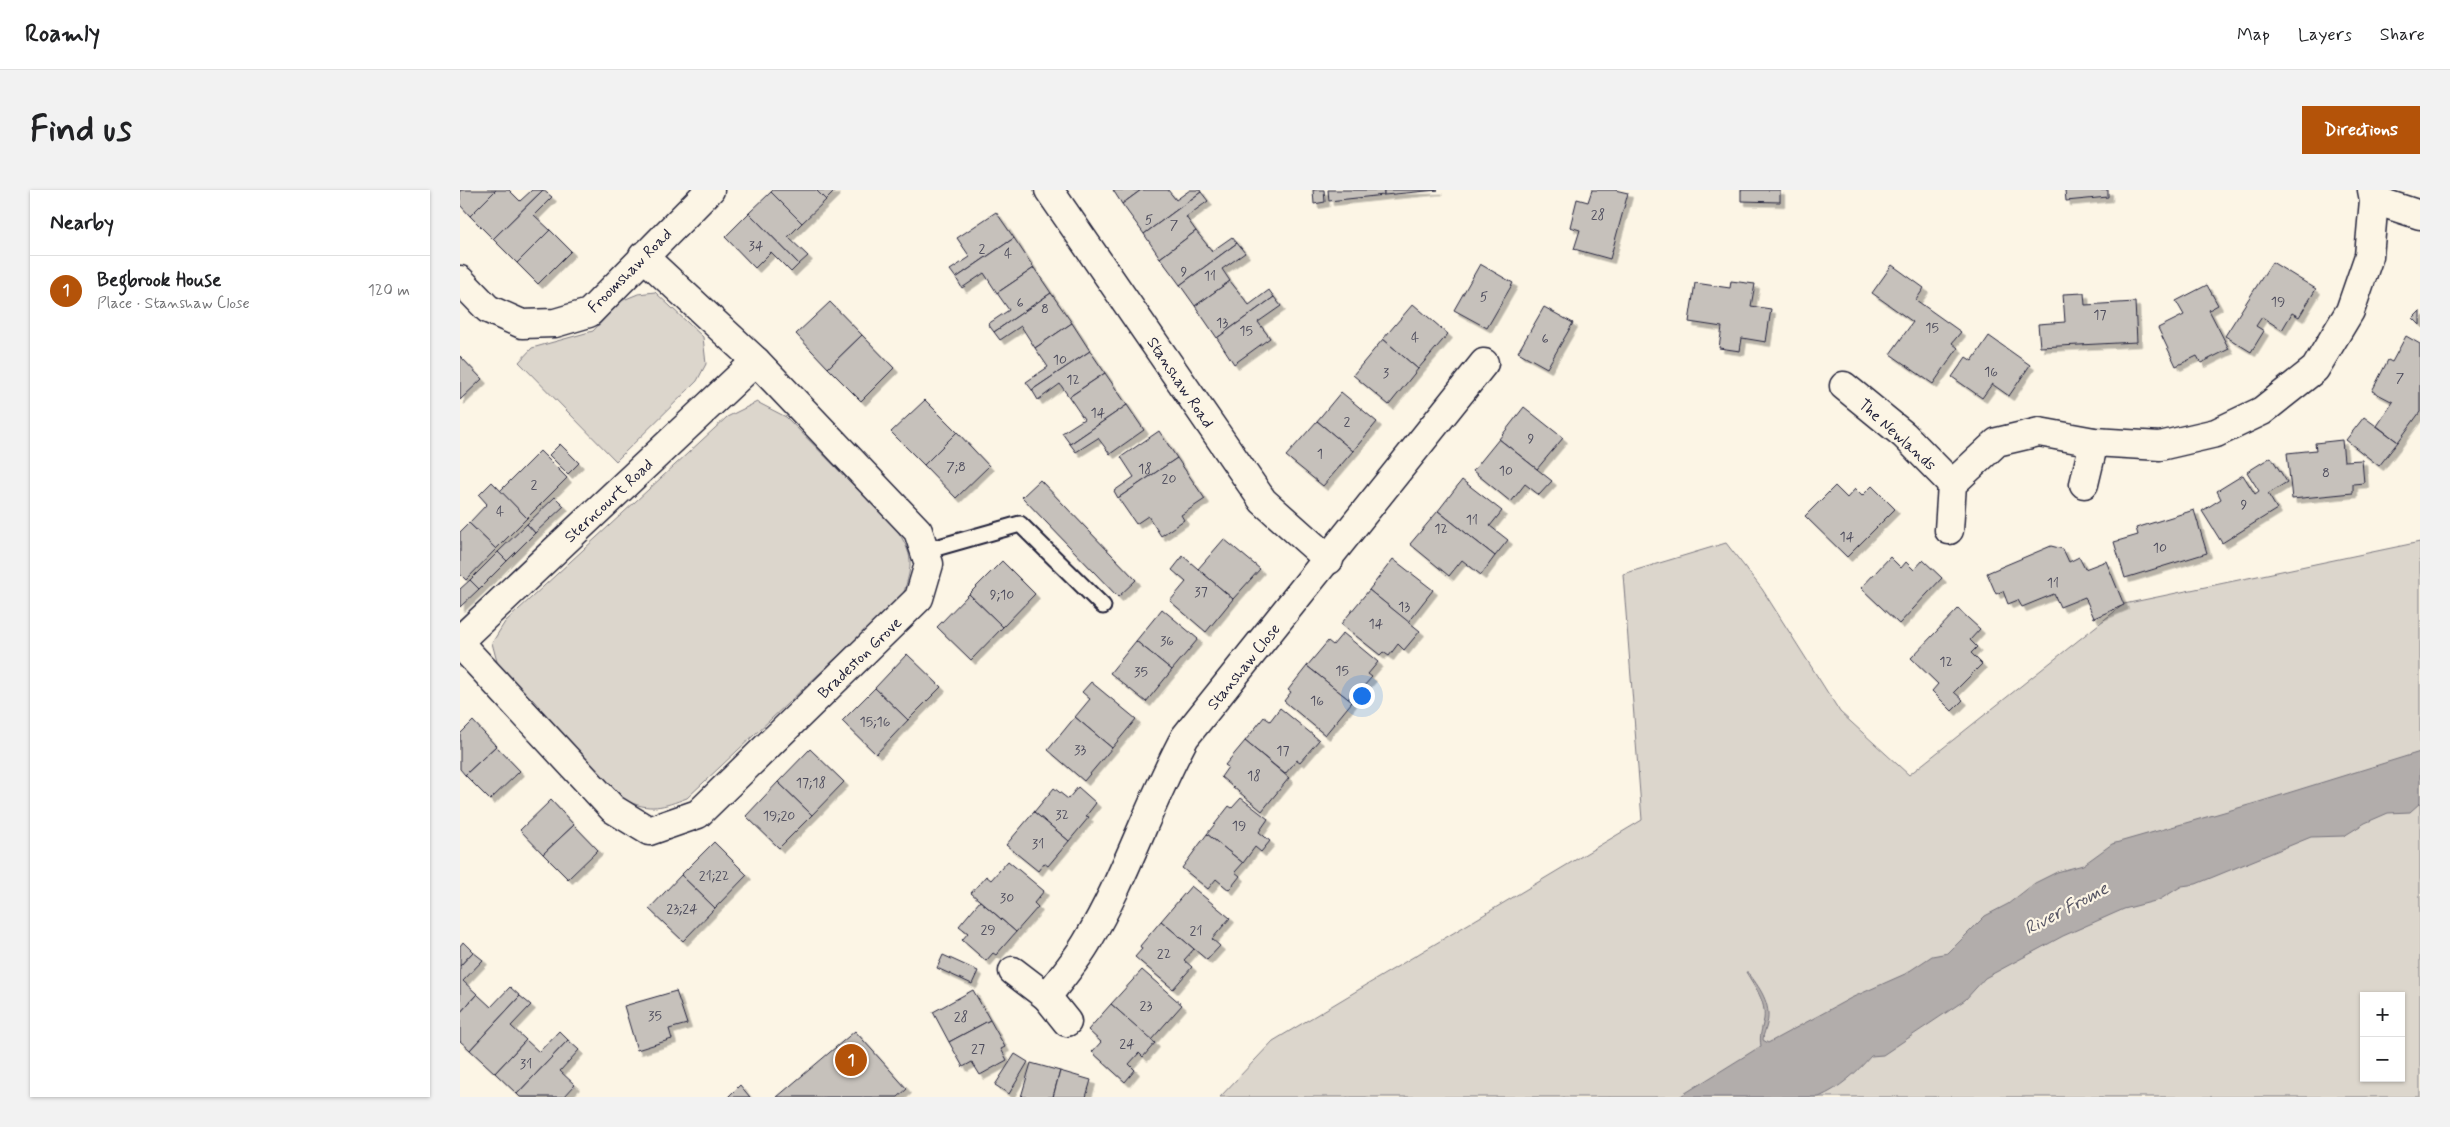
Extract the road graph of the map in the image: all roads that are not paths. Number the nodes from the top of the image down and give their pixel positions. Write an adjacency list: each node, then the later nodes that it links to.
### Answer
1 (710, 190): 5 (street, Froomshaw Road)
2 (1049, 190): 15 (street, Stanshaw Road)
3 (2373, 195): 4 (street); 10 (street)
4 (2420, 215)
5 (643, 256): 6 (street, Froomshaw Road); 7 (street, Bradeston Grove)
6 (460, 280)
7 (756, 361): 14 (street, Bradeston Grove); 17 (street, Sterncourt Road)
8 (1484, 363): 15 (street, Stanshaw Close)
9 (1844, 386): 11 (street, The Newlands)
10 (2094, 442): 11 (street); 12 (street)
11 (1952, 484): 13 (street)
12 (2084, 484)
13 (1949, 530)
14 (925, 551): 16 (lane); 18 (street, Bradeston Grove)
15 (1329, 560): 20 (street, Stanshaw Close)
16 (1103, 606)
17 (460, 640)
18 (460, 644)
19 (1013, 971): 20 (street)
20 (1046, 997): 21 (street)
21 (1067, 1022)

